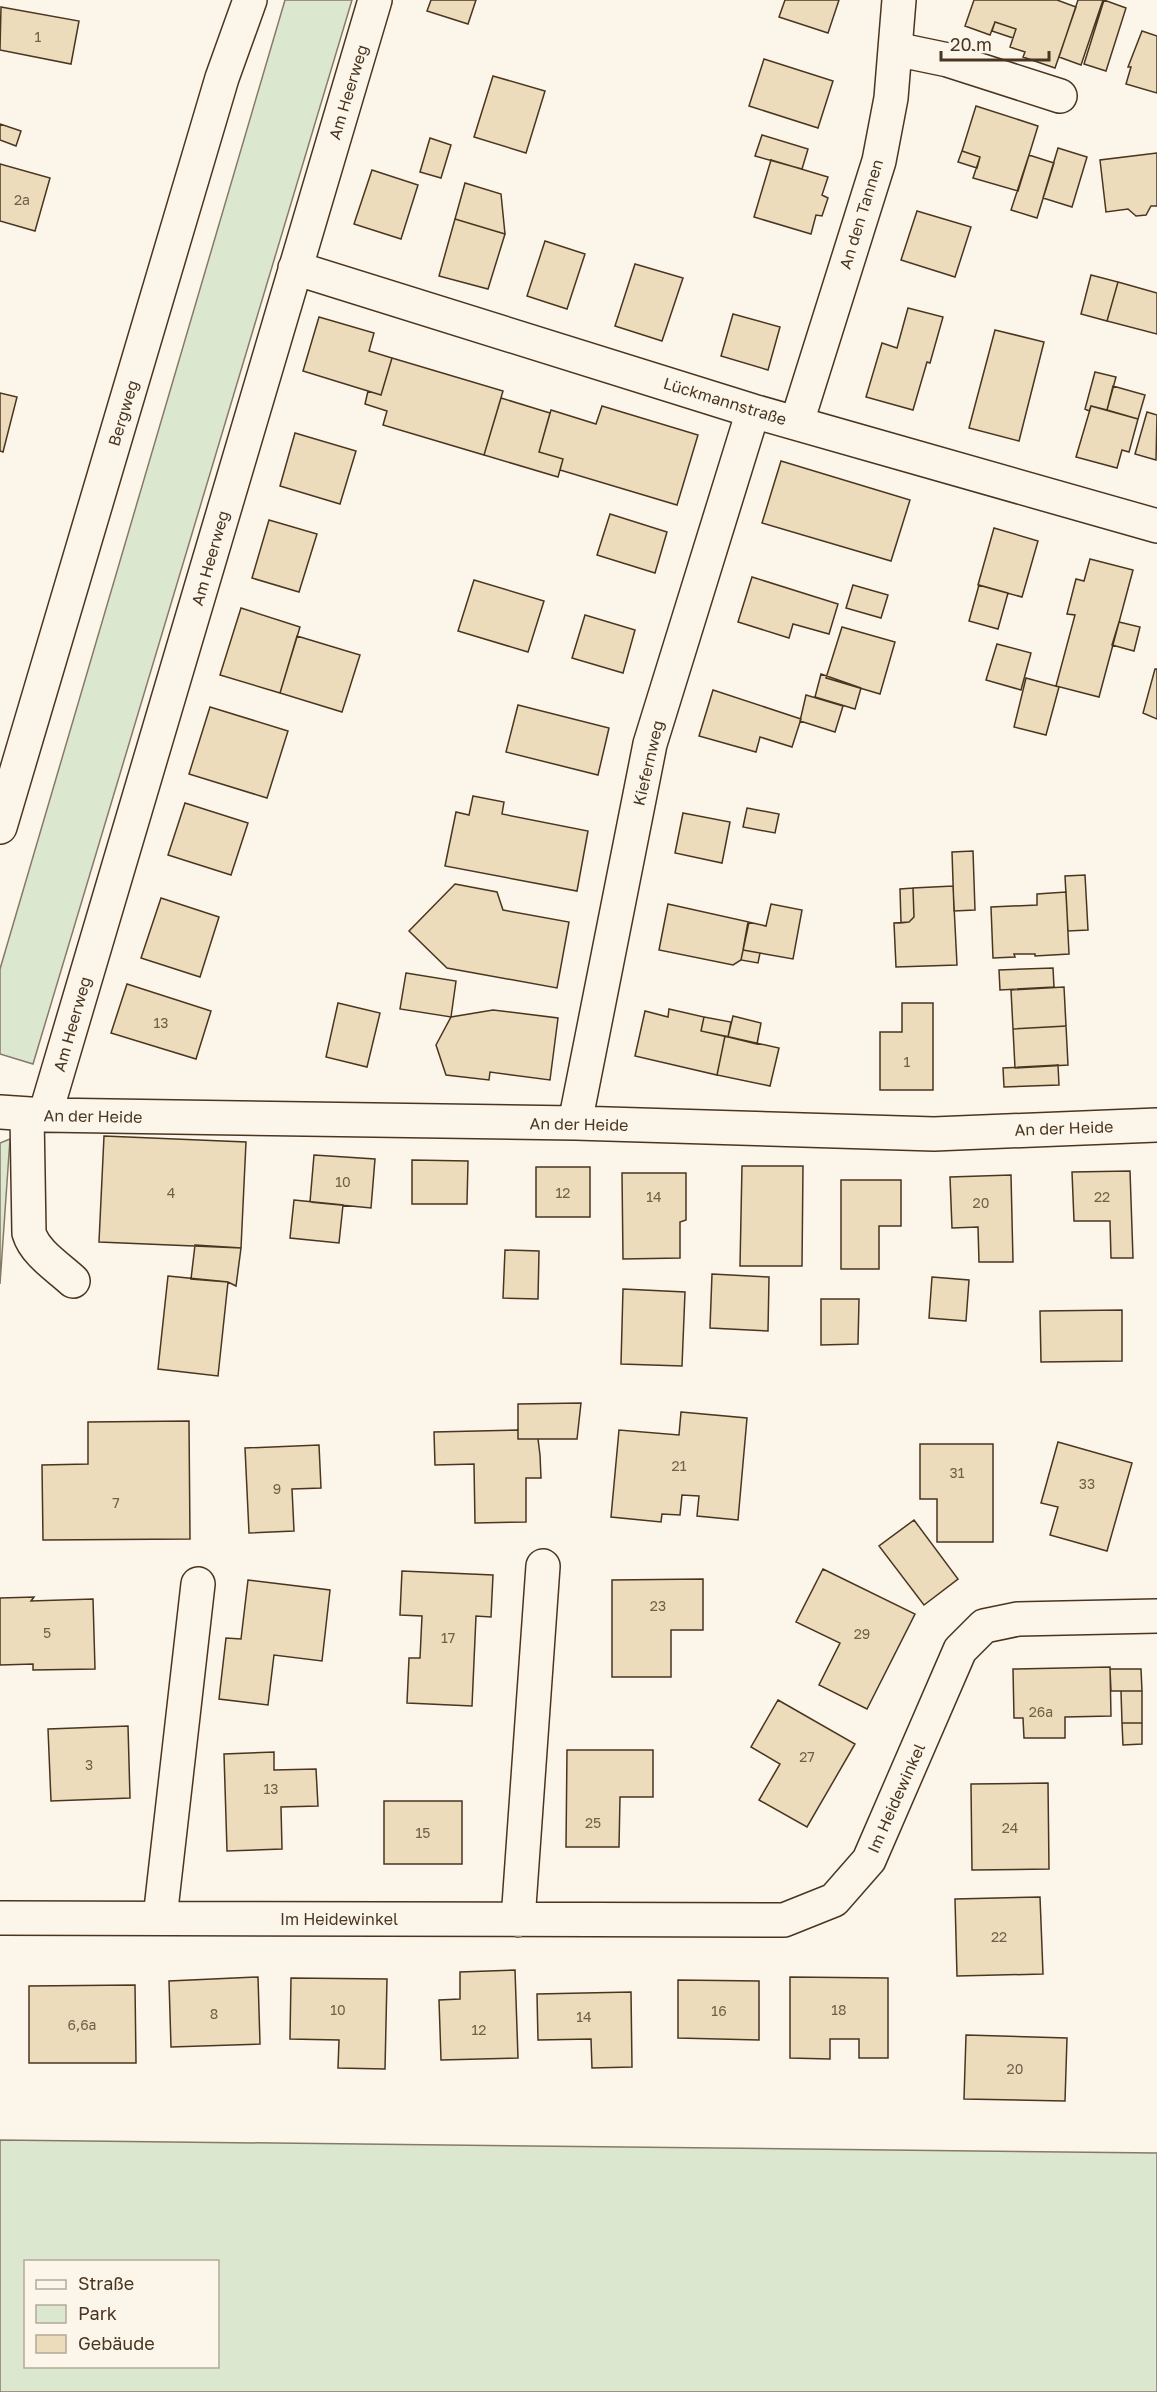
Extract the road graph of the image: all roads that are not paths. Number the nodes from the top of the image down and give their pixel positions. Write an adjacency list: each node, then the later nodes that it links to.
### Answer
1 (250, 0): 10 (street, Bergweg)
2 (375, 0): 6 (street, Am Heerweg)
3 (899, 0): 4 (street, An den Tannen)
4 (895, 49): 5 (street); 8 (street, An den Tannen)
5 (1060, 96)
6 (296, 268): 7 (street, Lückmannstraße); 11 (street, Am Heerweg)
7 (753, 411): 8 (street, Lückmannstraße); 12 (street, Kiefernweg)
8 (797, 422): 9 (street, Lückmannstraße)
9 (1157, 526)
10 (0, 827)
11 (24, 1114): 12 (street, An der Heide); 14 (street, Am Heerweg)
12 (575, 1123): 13 (street, An der Heide)
13 (1157, 1125)
14 (73, 1281)
15 (543, 1566): 20 (street)
16 (198, 1584): 19 (street)
17 (1157, 1616): 20 (street, Im Heidewinkel)
18 (0, 1918): 19 (street, Im Heidewinkel)
19 (160, 1918): 20 (street, Im Heidewinkel)
20 (518, 1920)

